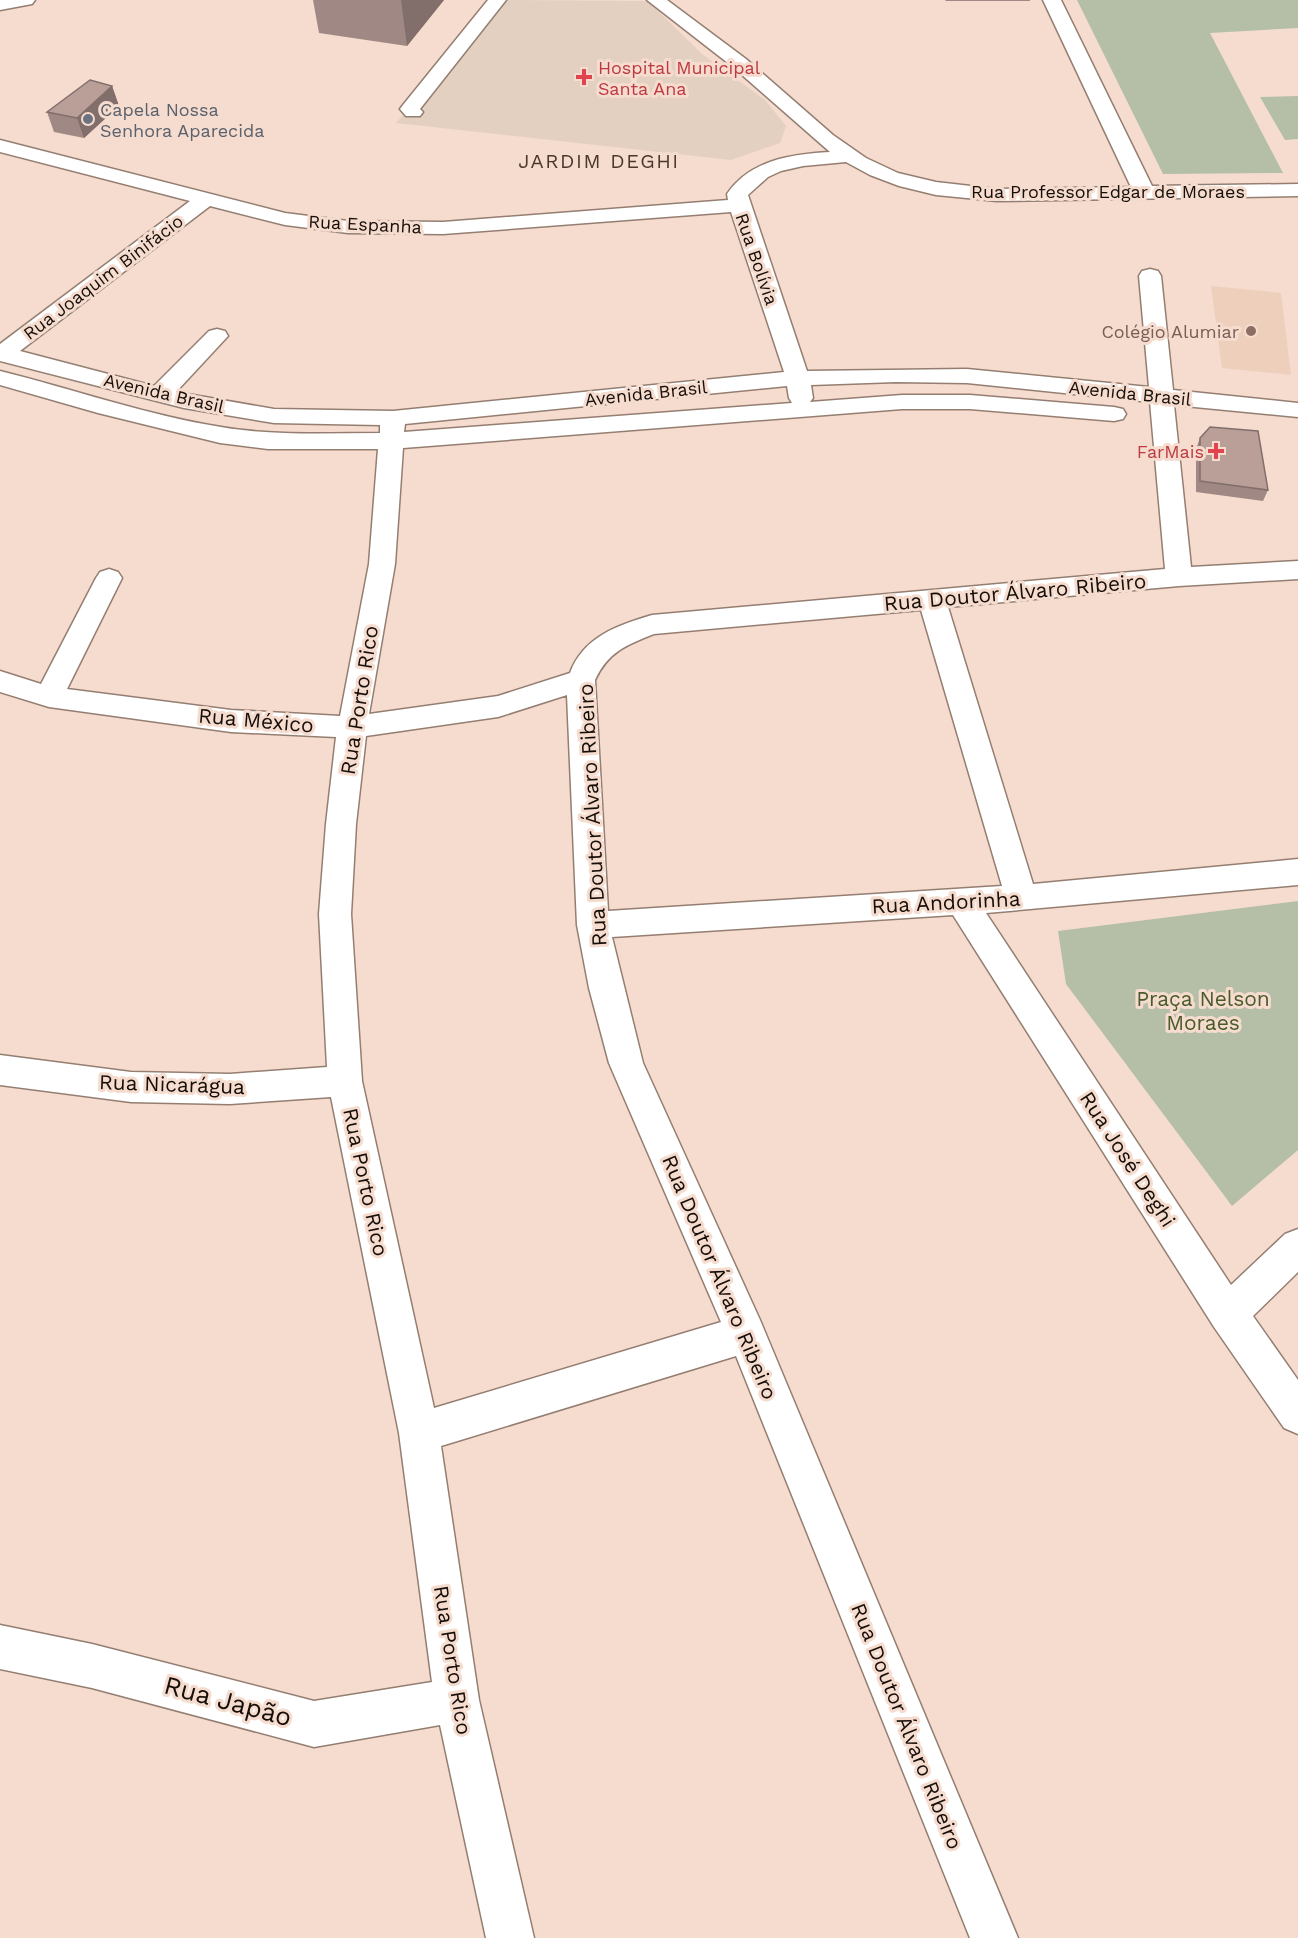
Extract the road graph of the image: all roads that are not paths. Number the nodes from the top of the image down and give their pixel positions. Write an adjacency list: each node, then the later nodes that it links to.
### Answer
1 (26, 0): 5 (street)
2 (498, 0): 6 (street)
3 (657, 0): 8 (street, Rua Professor Edgar de Moraes)
4 (1052, 0): 10 (street)
5 (0, 4)
6 (413, 112)
7 (0, 146): 11 (street, Rua Espanha)
8 (851, 156): 10 (street, Rua Professor Edgar de Moraes); 12 (street, Rua Bolívia)
9 (1298, 190): 10 (street, Rua Professor Edgar de Moraes)
10 (1144, 192)
11 (205, 200): 12 (street, Rua Espanha); 15 (street, Rua Joaquim Binifácio)
12 (739, 205): 17 (street, Rua Bolívia)
13 (1150, 276): 19 (street)
14 (217, 336): 18 (street)
15 (0, 353): 18 (street, Avenida Brasil)
16 (0, 378): 22 (street, Avenida Brasil)
17 (798, 378): 19 (street, Avenida Brasil); 20 (street, Rua Bolívia); 22 (street, Avenida Brasil)
18 (159, 395): 22 (street, Avenida Brasil)
19 (1163, 407): 20 (street, Avenida Brasil); 21 (street, Avenida Brasil); 23 (street, Avenida Brasil); 25 (street)
20 (802, 409): 22 (street, Avenida Brasil)
21 (1298, 410)
22 (393, 429): 31 (street, Rua Porto Rico)
23 (1298, 432)
24 (1298, 570): 25 (street, Rua Doutor Álvaro Ribeiro)
25 (1179, 577): 27 (street, Rua Doutor Álvaro Ribeiro)
26 (109, 578): 30 (street)
27 (932, 601): 29 (street, Rua Doutor Álvaro Ribeiro); 33 (street)
28 (0, 681): 30 (street, Rua México)
29 (581, 681): 31 (street, Rua México); 35 (street, Rua Doutor Álvaro Ribeiro)
30 (50, 697): 31 (street, Rua México)
31 (352, 727): 37 (street, Rua Porto Rico)
32 (1298, 872): 33 (street, Rua Andorinha)
33 (1021, 898): 34 (street, Rua Andorinha)
34 (961, 901): 35 (street, Rua Andorinha); 39 (street, Rua José Deghi)
35 (594, 925): 40 (street, Rua Doutor Álvaro Ribeiro)
36 (0, 1070): 37 (street, Rua Nicarágua)
37 (345, 1081): 42 (street, Rua Porto Rico)
38 (1298, 1247): 39 (street)
39 (1228, 1314): 41 (street, Rua José Deghi)
40 (746, 1335): 42 (street); 46 (street, Rua Doutor Álvaro Ribeiro)
41 (1298, 1414)
42 (418, 1433): 44 (street, Rua Porto Rico)
43 (0, 1647): 44 (street, Rua Japão)
44 (457, 1700): 45 (street, Rua Porto Rico)
45 (510, 1938)
46 (994, 1938)

